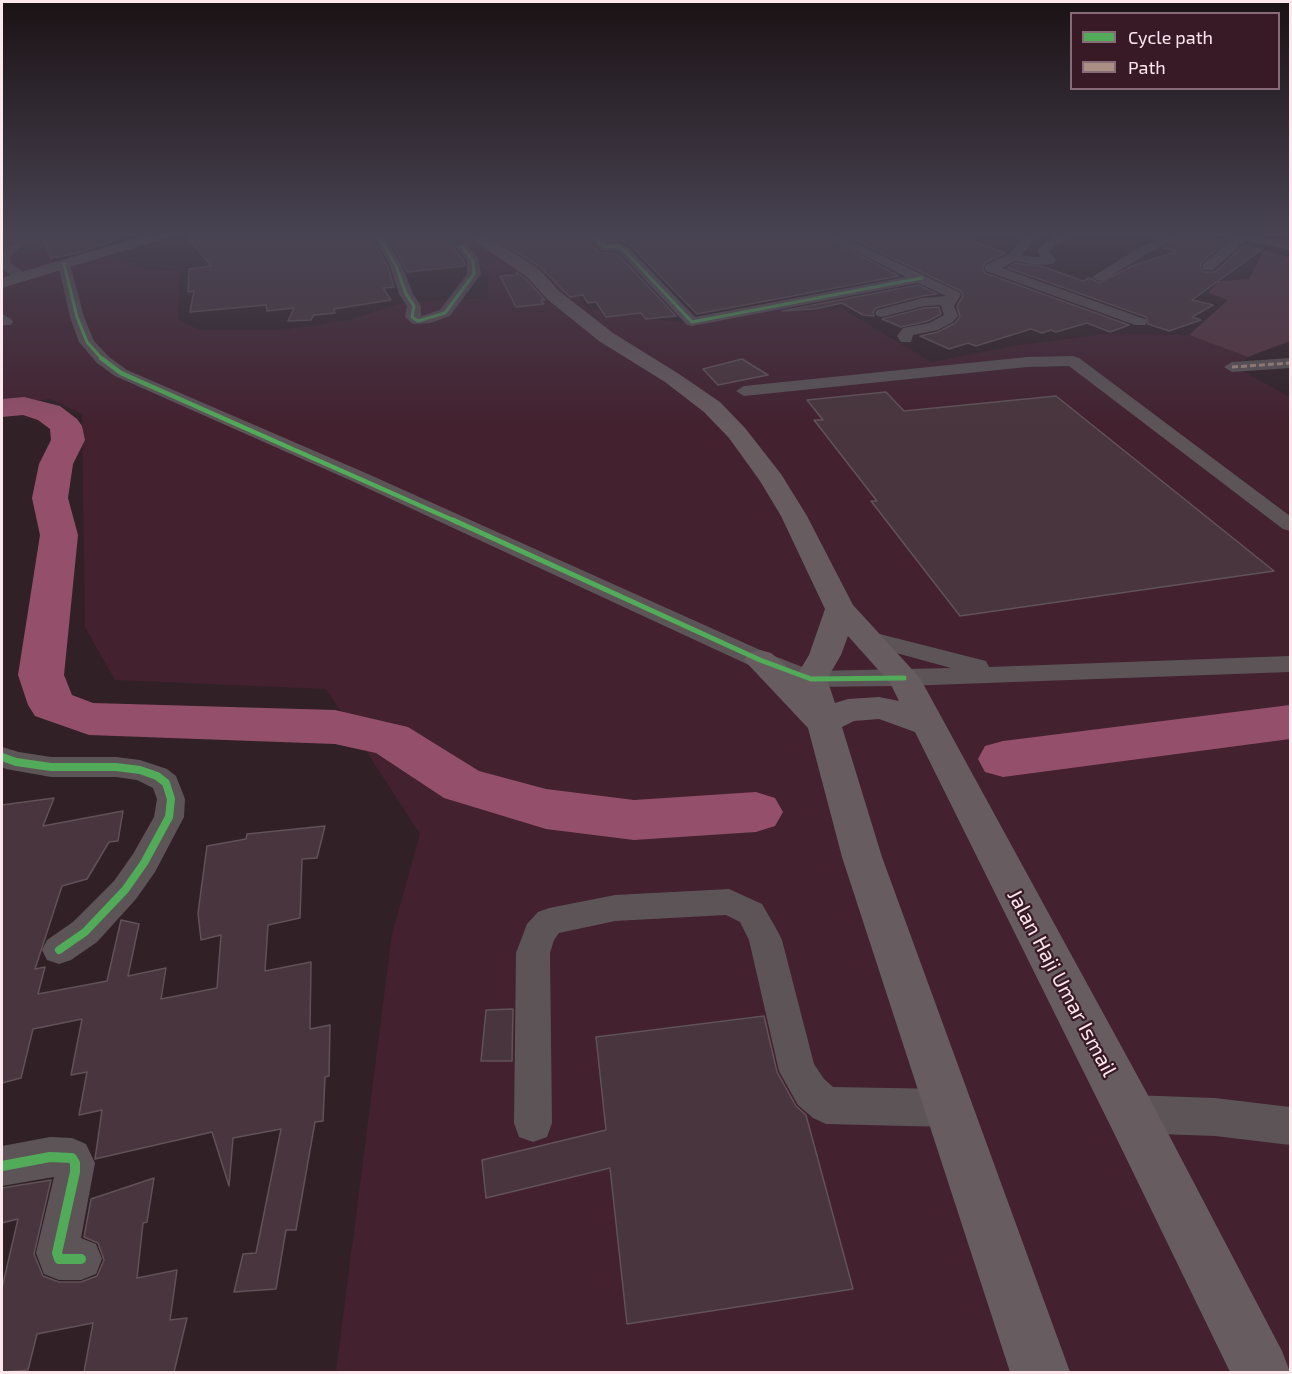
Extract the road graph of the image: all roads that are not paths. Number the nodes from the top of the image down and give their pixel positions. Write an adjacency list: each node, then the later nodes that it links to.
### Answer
1 (73, 299): 18 (street)
2 (409, 299): 3 (street)
3 (457, 299)
4 (559, 299): 16 (main road, Jalan Haji Umar Ismail)
5 (671, 299): 6 (street)
6 (812, 299)
7 (1093, 299): 10 (street)
8 (952, 300): 9 (street); 11 (street)
9 (882, 313)
10 (1146, 319)
11 (906, 339)
12 (1290, 363): 13 (street)
13 (1232, 368)
14 (744, 391): 15 (street)
15 (1290, 525)
16 (840, 609): 17 (main road, Jalan Haji Umar Ismail); 22 (main road)
17 (864, 637): 20 (street); 21 (main road, Jalan Haji Umar Ismail)
18 (760, 660): 22 (street); 24 (main road)
19 (1290, 664): 20 (street)
20 (1003, 674): 21 (street)
21 (904, 678): 22 (street); 23 (main road, Jalan Haji Umar Ismail)
22 (811, 679): 24 (main road)
23 (930, 730): 24 (main road); 28 (main road, Jalan Haji Umar Ismail)
24 (826, 731): 27 (main road)
25 (2, 757): 26 (street)
26 (59, 950)
27 (948, 1108): 29 (street); 33 (main road)
28 (1131, 1114): 30 (street); 34 (main road, Jalan Haji Umar Ismail)
29 (533, 1123)
30 (1290, 1126)
31 (2, 1166): 32 (street)
32 (81, 1259)
33 (1040, 1372)
34 (1261, 1372)

